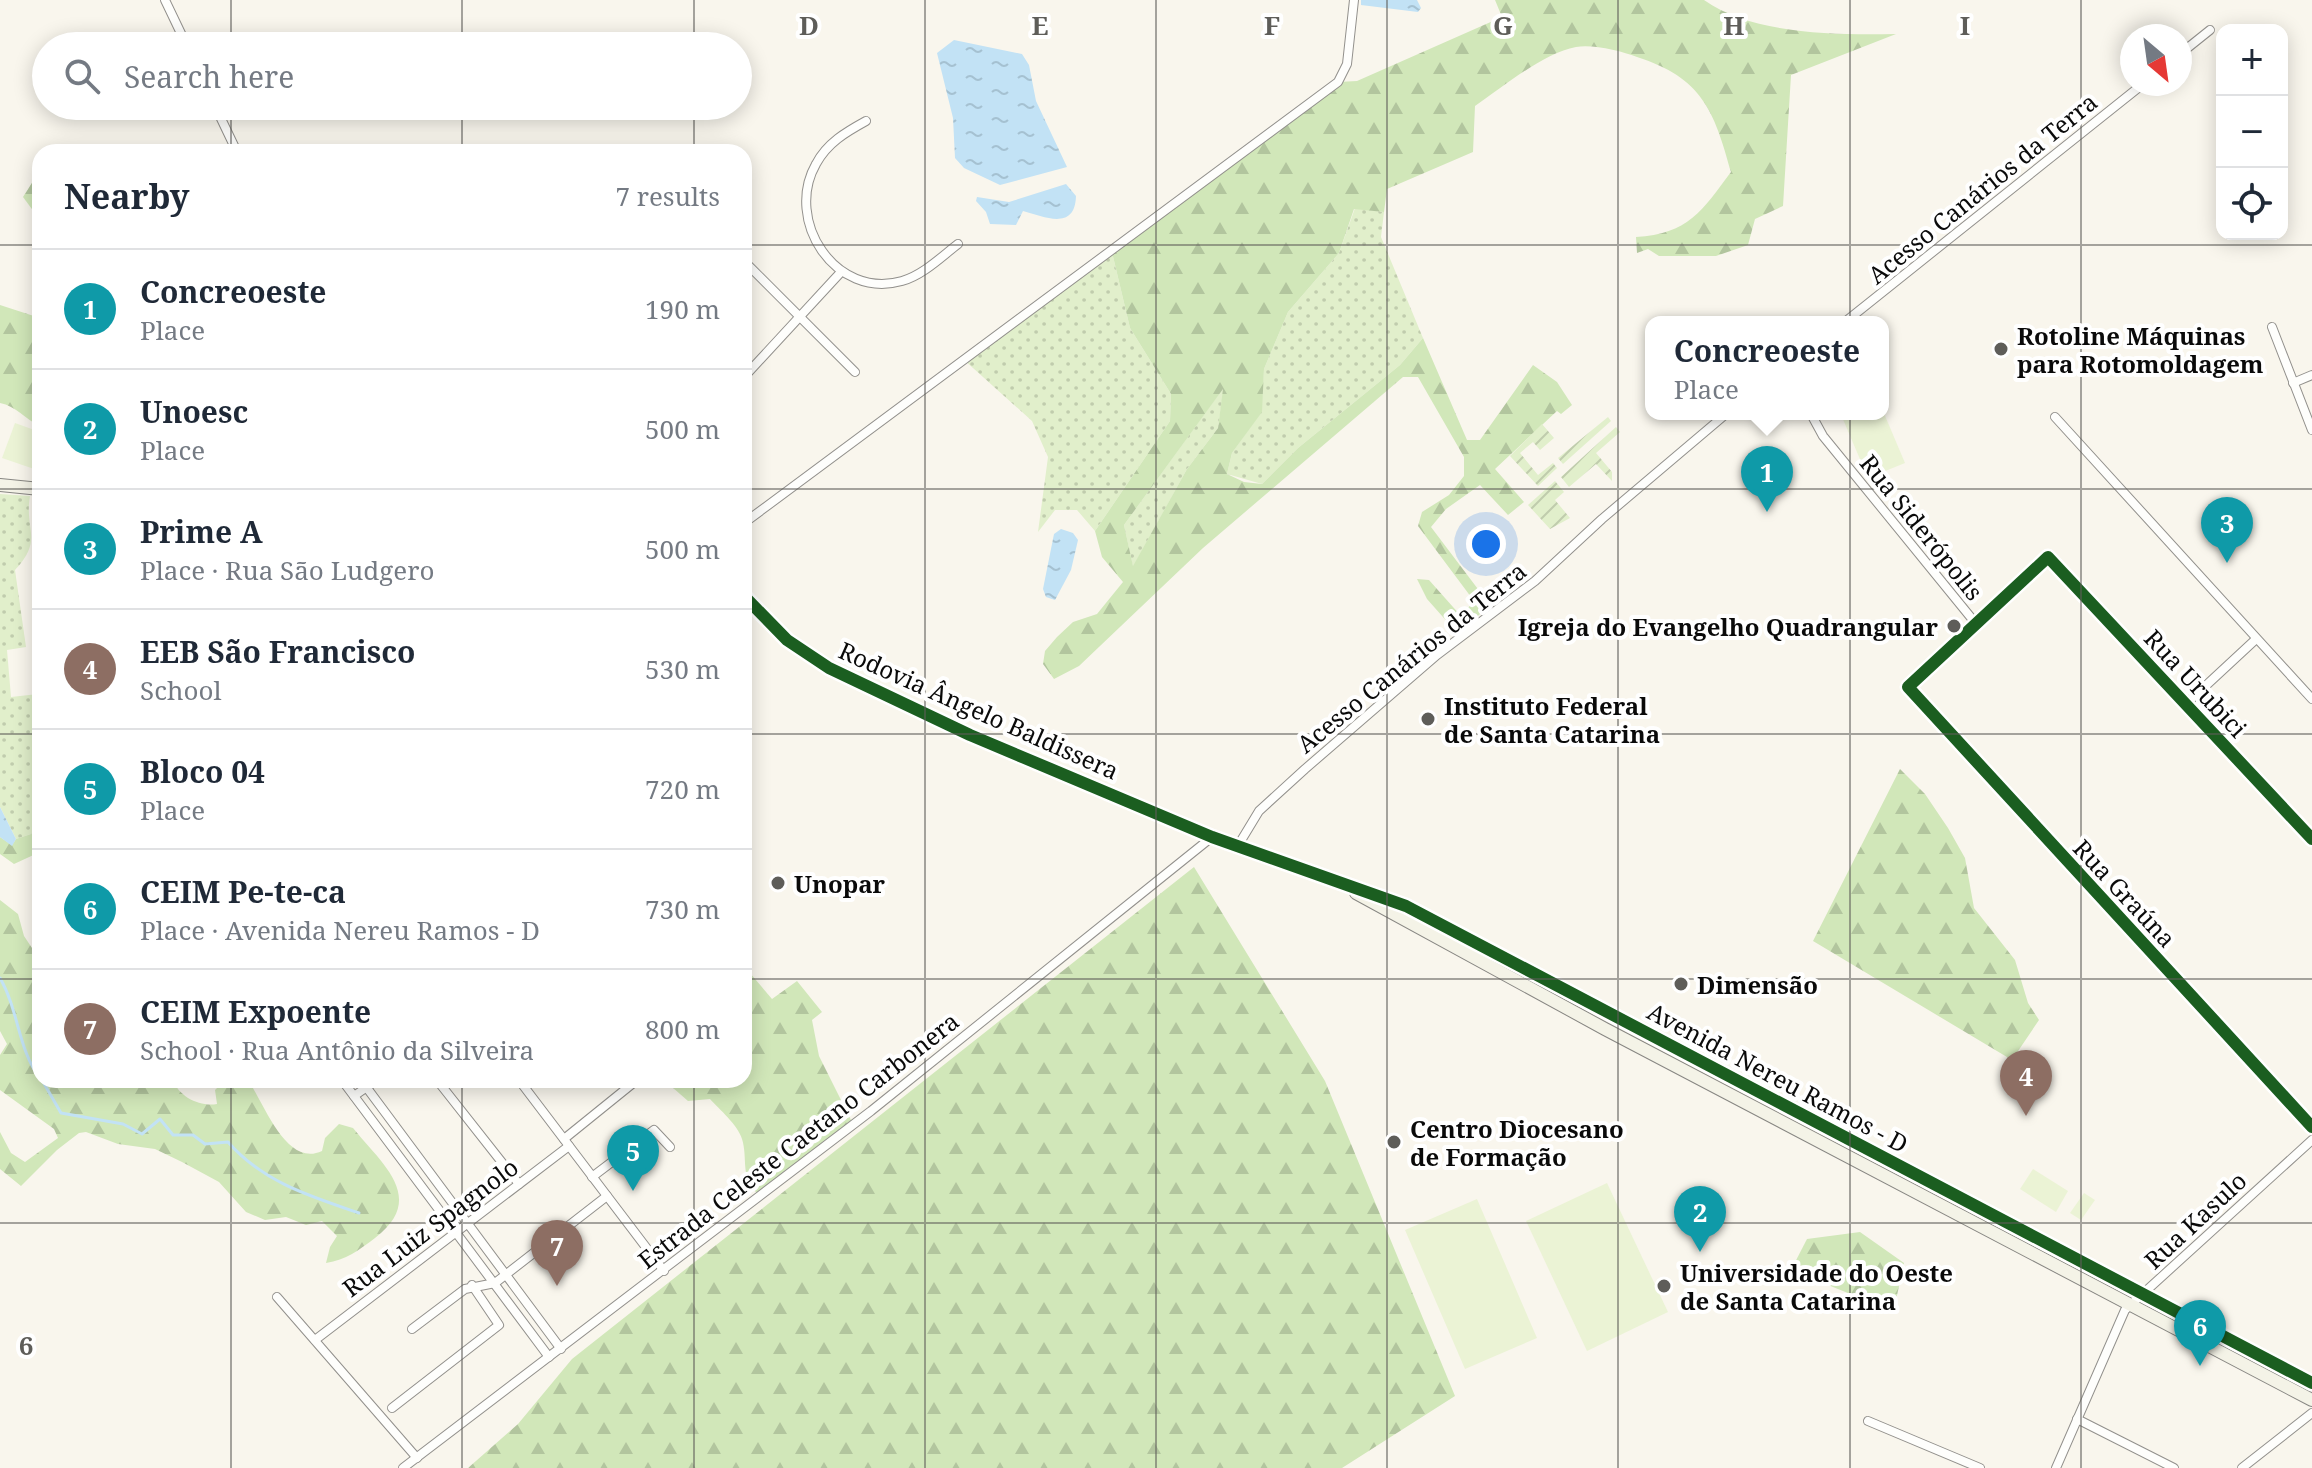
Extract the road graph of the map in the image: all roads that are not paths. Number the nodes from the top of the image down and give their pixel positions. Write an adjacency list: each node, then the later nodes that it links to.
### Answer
1 (165, 0): 4 (street)
2 (1354, 0): 26 (street)
3 (2210, 30): 5 (street)
4 (180, 32)
5 (2192, 44)
6 (2128, 96): 14 (street, Acesso Canários da Terra)
7 (222, 120): 9 (street)
8 (866, 121): 12 (street)
9 (233, 144)
10 (958, 244): 12 (street)
11 (752, 269): 13 (street)
12 (841, 272): 13 (street)
13 (800, 314): 16 (street); 17 (street)
14 (1853, 316)
15 (2272, 327): 19 (street)
16 (752, 368)
17 (855, 372)
18 (2312, 375): 19 (street)
19 (2293, 383): 23 (street)
20 (2055, 417): 29 (street)
21 (1719, 420): 34 (street, Acesso Canários da Terra)
22 (1814, 420): 28 (street, Rua Siderópolis)
23 (2312, 430)
24 (0, 485): 25 (street)
25 (32, 488)
26 (752, 517)
27 (752, 604): 32 (street, Rodovia Ângelo Baldissera)
28 (1977, 625): 31 (street, Rua Urubici); 45 (street, Rua Graúna)
29 (2255, 640): 30 (street); 31 (street)
30 (2312, 699)
31 (2186, 704): 33 (street, Rua Urubici)
32 (1212, 837): 34 (street, Avenida Nereu Ramos - D); 54 (street, Estrada Celeste Caetano Carbonera)
33 (2312, 839)
34 (1239, 844): 35 (street, Avenida Nereu Ramos - D)
35 (1325, 875): 42 (street, Avenida Nereu Ramos - D); 44 (street, Avenida Nereu Ramos - D)
36 (348, 1088): 43 (street)
37 (361, 1088): 43 (street)
38 (367, 1088): 52 (street)
39 (443, 1088): 50 (street)
40 (525, 1088): 47 (street)
41 (628, 1088): 47 (street, Rua Luiz Spagnolo)
42 (1765, 1095): 44 (street); 58 (street, Avenida Nereu Ramos - D)
43 (354, 1096): 53 (street)
44 (1758, 1109): 60 (street, Avenida Nereu Ramos - D)
45 (2312, 1127)
46 (2312, 1140): 58 (street, Rua Kasulo)
47 (566, 1143): 49 (street); 50 (street, Rua Luiz Spagnolo)
48 (670, 1147): 49 (street)
49 (592, 1177): 51 (street)
50 (519, 1184): 52 (street, Rua Luiz Spagnolo)
51 (607, 1196): 54 (street); 55 (street)
52 (468, 1224): 53 (street, Rua Luiz Spagnolo); 55 (street)
53 (458, 1232): 56 (street); 62 (street, Rua Luiz Spagnolo)
54 (664, 1271): 63 (street, Estrada Celeste Caetano Carbonera)
55 (506, 1275): 56 (street); 63 (street)
56 (495, 1283): 57 (street); 64 (street)
57 (472, 1285): 61 (street); 67 (street)
58 (2143, 1293): 60 (street, Rua Kasulo); 65 (street, Avenida Nereu Ramos - D)
59 (277, 1297): 62 (street)
60 (2130, 1304): 66 (street, Avenida Nereu Ramos - D); 69 (street, Rua Kasulo)
61 (412, 1329)
62 (315, 1340): 71 (street)
63 (561, 1349): 64 (street, Estrada Celeste Caetano Carbonera)
64 (549, 1357): 71 (street, Estrada Celeste Caetano Carbonera)
65 (2312, 1383)
66 (2312, 1400)
67 (392, 1408)
68 (2312, 1413): 78 (street)
69 (2077, 1419): 76 (street, Rua Kasulo); 77 (street)
70 (1868, 1421): 72 (street)
71 (417, 1458): 73 (street, Estrada Celeste Caetano Carbonera)
72 (1955, 1458): 74 (street); 75 (street)
73 (403, 1468)
74 (1951, 1468)
75 (1980, 1468)
76 (2056, 1468)
77 (2174, 1468)
78 (2242, 1468)

